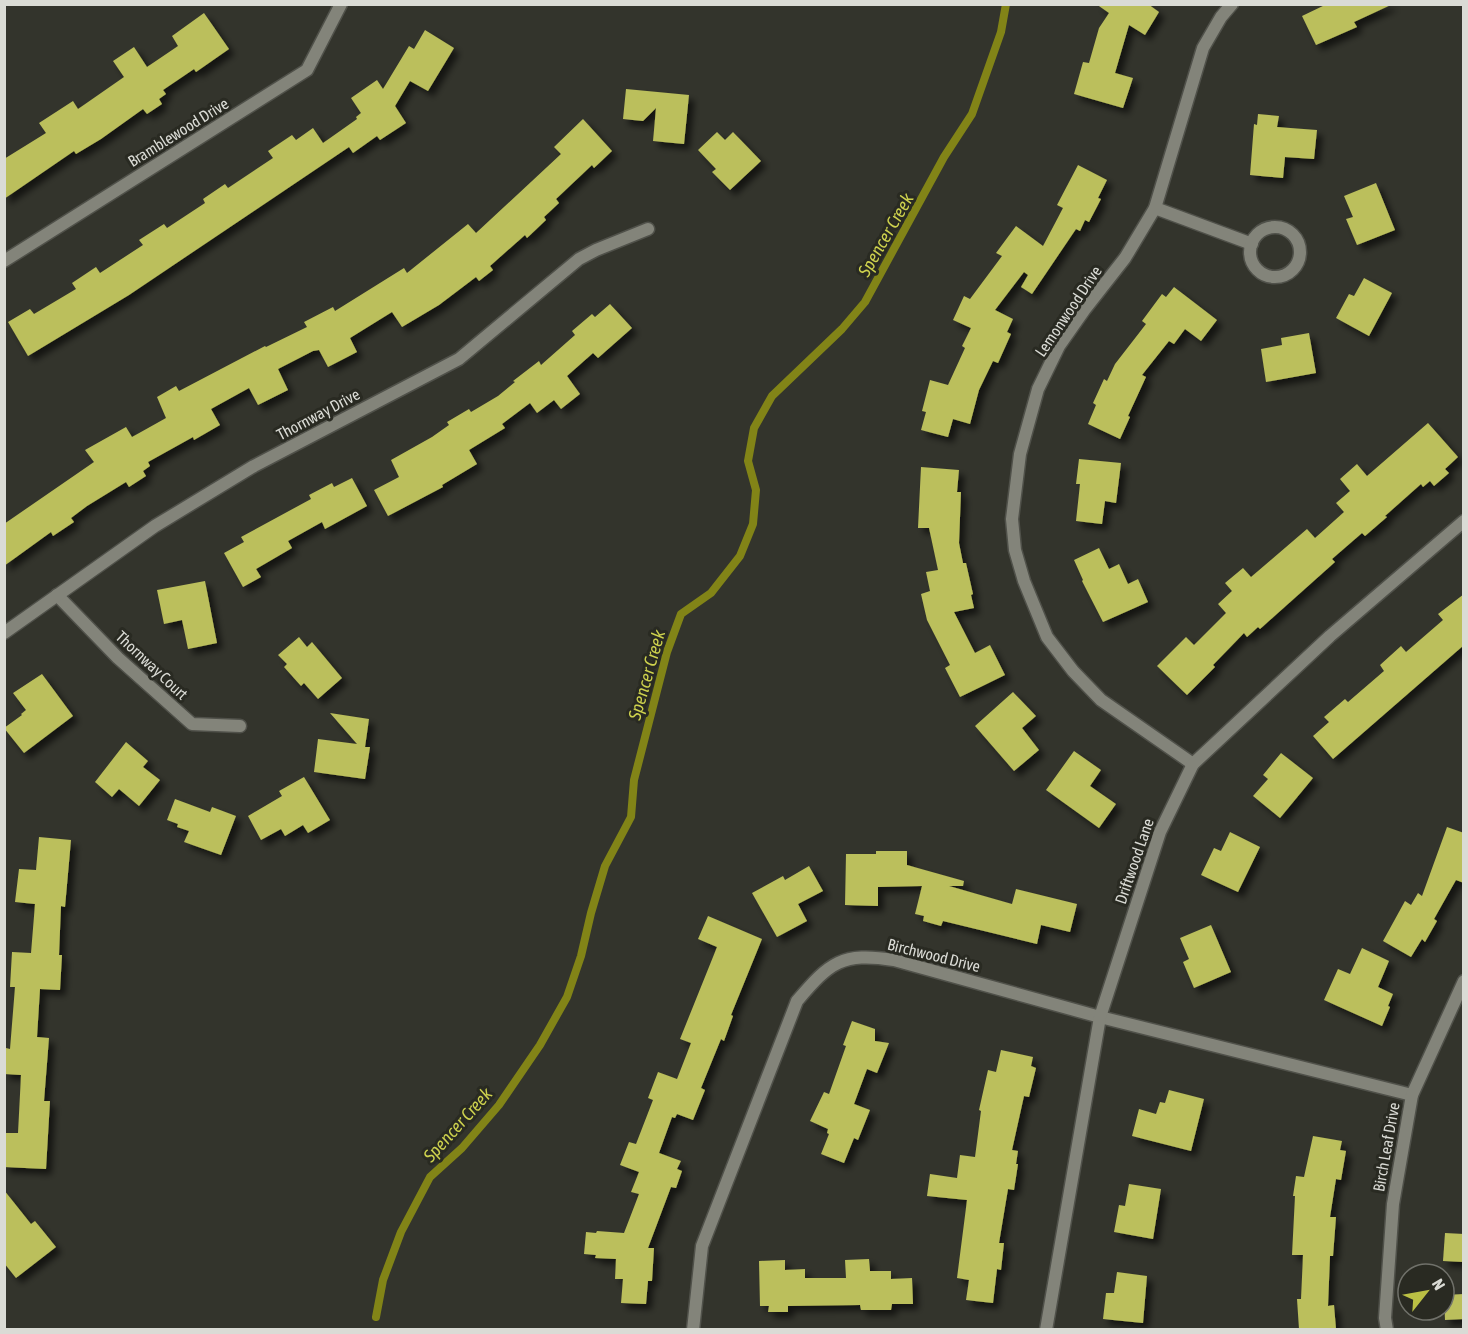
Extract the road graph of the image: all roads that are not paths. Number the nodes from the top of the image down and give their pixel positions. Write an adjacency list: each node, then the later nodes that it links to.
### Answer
1 (341, 4): 6 (street, Bramblewood Drive)
2 (1233, 4): 3 (street, Lemonwood Drive)
3 (1155, 208): 5 (street); 11 (street, Lemonwood Drive)
4 (648, 229): 8 (street, Thornway Drive)
5 (1252, 244): 5 (street)
6 (4, 261)
7 (1464, 521): 11 (street, Driftwood Lane)
8 (57, 595): 9 (street, Thornway Drive); 10 (street, Thornway Court)
9 (4, 633)
10 (240, 726)
11 (1193, 764): 13 (street, Driftwood Lane)
12 (1464, 981): 14 (street, Birch Leaf Drive)
13 (1100, 1017): 14 (street, Birchwood Drive); 15 (street, Birchwood Drive); 16 (street, Driftwood Lane)
14 (1412, 1095): 17 (street, Birch Leaf Drive)
15 (693, 1329)
16 (1047, 1329)
17 (1388, 1329)

